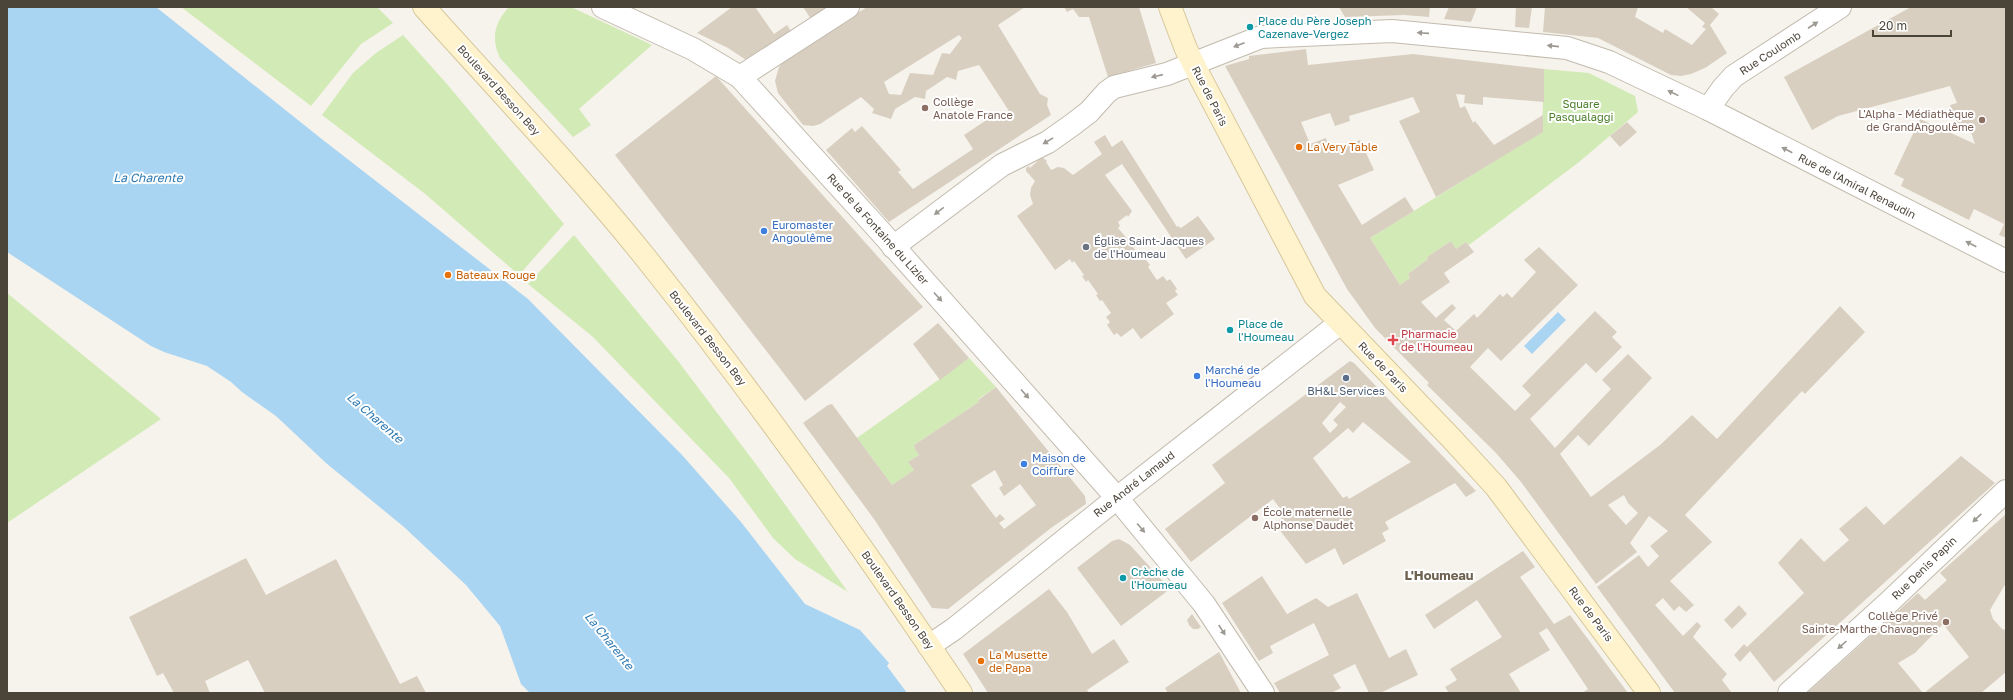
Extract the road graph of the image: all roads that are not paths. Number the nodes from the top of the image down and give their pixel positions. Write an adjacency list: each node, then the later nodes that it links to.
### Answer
1 (424, 7): 14 (main road, Boulevard Besson Bey)
2 (603, 7): 7 (street, Rue de la Fontaine du Lizier)
3 (848, 7): 7 (street)
4 (1170, 7): 6 (main road, Rue de Paris)
5 (1840, 7): 8 (street, Rue Coulomb, one-way to 5)
6 (1193, 63): 8 (street, Rue de l'Amiral Renaudin, one-way to 6); 9 (street, Rue de l'Amiral Renaudin, one-way to 9); 11 (main road, Rue de Paris)
7 (740, 77): 9 (street, Rue de la Fontaine du Lizier)
8 (1708, 109): 10 (street, Rue de l'Amiral Renaudin, one-way to 8)
9 (893, 247): 13 (street, Rue de la Fontaine du Lizier, one-way to 13)
10 (2006, 261)
11 (1340, 323): 13 (street, Rue André Lamaud); 17 (main road, Rue de Paris)
12 (2006, 491): 18 (street, Rue Denis Papin, one-way to 18)
13 (1117, 498): 14 (street, Rue André Lamaud); 16 (street, Rue de la Fontaine du Lizier, one-way to 16)
14 (929, 646): 15 (main road, Boulevard Besson Bey)
15 (961, 693)
16 (1263, 693)
17 (1649, 693)
18 (1789, 693)

